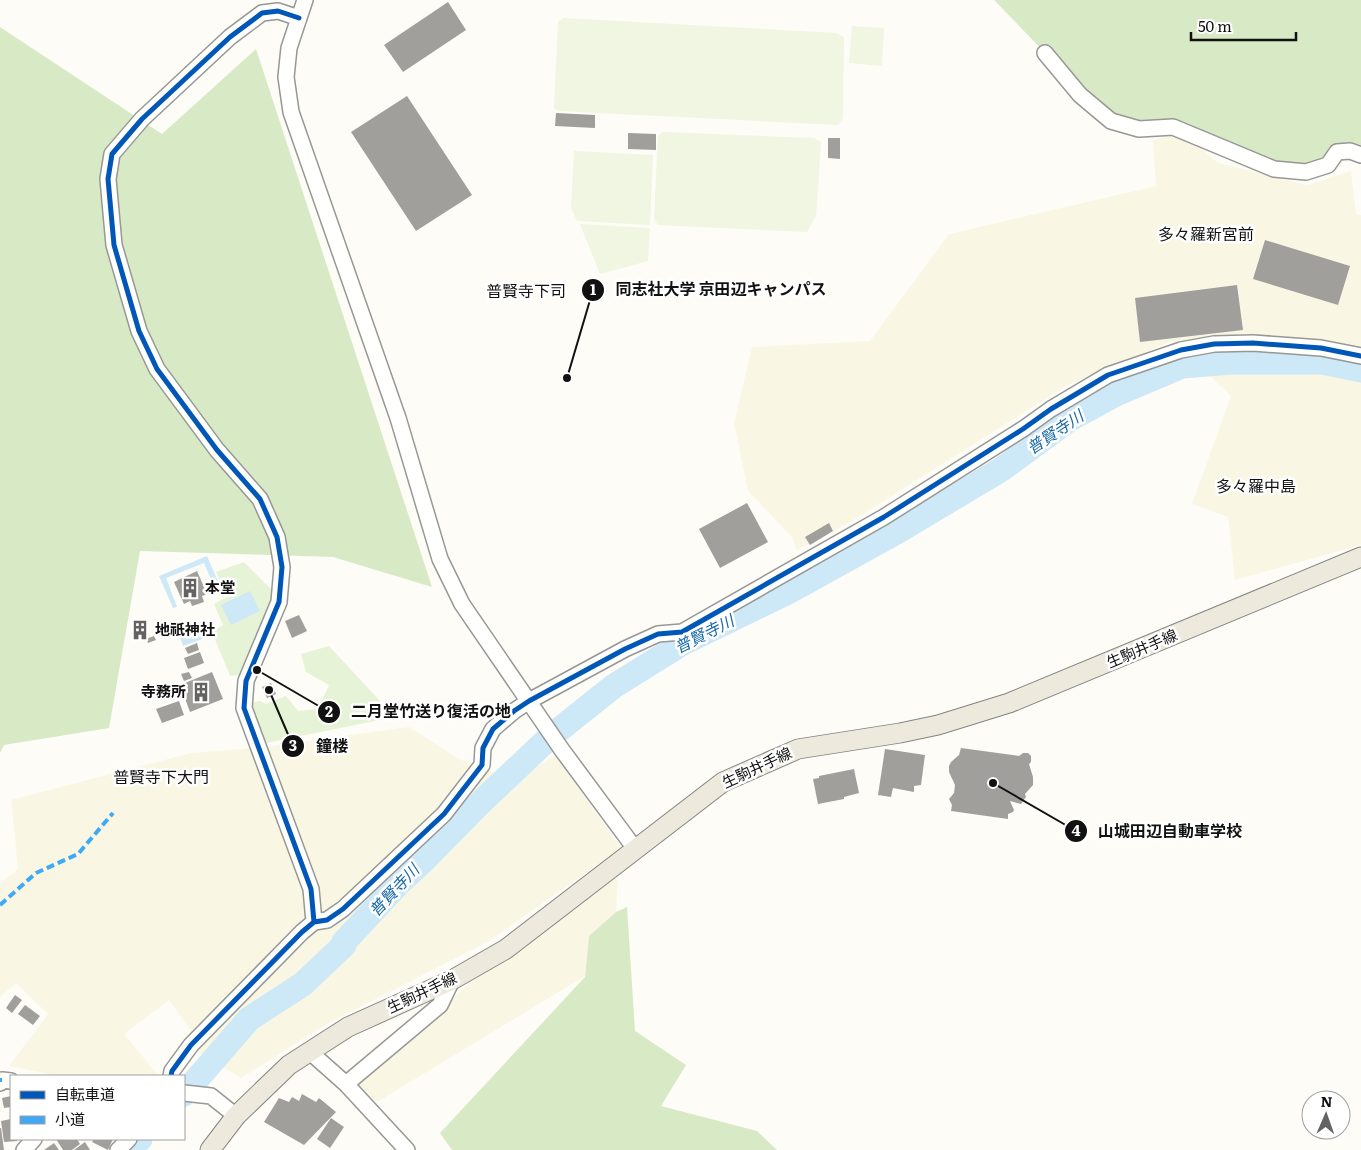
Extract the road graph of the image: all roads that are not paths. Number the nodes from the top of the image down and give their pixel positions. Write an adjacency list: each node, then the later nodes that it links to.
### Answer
1 (305, 0): 2 (street)
2 (299, 18): 7 (street); 9 (street)
3 (1045, 54): 4 (street)
4 (1361, 155)
5 (1361, 356): 7 (street)
6 (1361, 557): 8 (main road, 生駒井手線)
7 (532, 705): 8 (street); 9 (street)
8 (636, 850): 10 (main road, 生駒井手線)
9 (314, 922): 12 (street)
10 (452, 980): 11 (main road, 生駒井手線); 13 (street)
11 (310, 1052): 13 (street); 15 (main road, 生駒井手線)
12 (171, 1075)
13 (346, 1084): 21 (street)
14 (185, 1093): 15 (street)
15 (236, 1116): 20 (main road, 生駒井手線)
16 (33, 1140): 18 (street)
17 (128, 1140): 19 (street)
18 (24, 1150)
19 (118, 1150)
20 (210, 1150)
21 (407, 1150)

